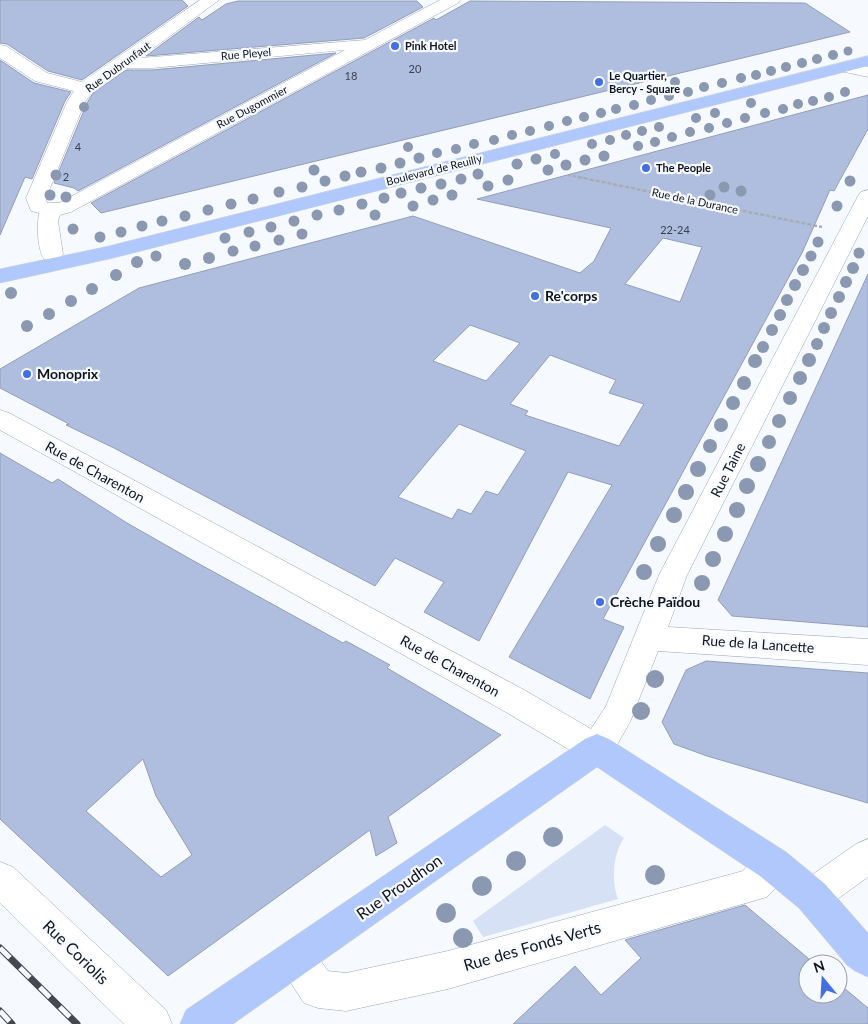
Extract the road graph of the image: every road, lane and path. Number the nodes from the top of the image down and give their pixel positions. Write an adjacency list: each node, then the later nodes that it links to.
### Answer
1 (211, 0): 6 (street, Rue Dubrunfaut)
2 (452, 0): 3 (street, Rue Dugommier)
3 (370, 44): 6 (street, Rue Pleyel); 12 (street, Rue Dugommier)
4 (0, 50): 9 (street)
5 (868, 61): 7 (main road, Boulevard de Reuilly)
6 (122, 63): 9 (street, Rue Dubrunfaut)
7 (846, 67): 8 (street); 16 (main road, Boulevard de Reuilly)
8 (868, 72)
9 (85, 88): 12 (street, Rue Dubrunfaut)
10 (568, 175): 13 (path, Rue de la Durance)
11 (868, 196): 14 (street, Rue Taine)
12 (46, 209): 15 (street)
13 (822, 227)
14 (861, 228): 18 (street, Rue Taine)
15 (52, 254)
16 (0, 276)
17 (0, 420): 20 (street, Rue de Charenton)
18 (648, 638): 19 (street, Rue de la Lancette); 20 (street, Rue Taine)
19 (868, 652)
20 (597, 749): 22 (main road, Rue de Charenton); 25 (main road, Rue Proudhon)
21 (868, 856): 24 (street)
22 (773, 864): 24 (main road, Rue de Charenton); 25 (street, Rue des Fonds Verts)
23 (0, 879): 27 (street, Rue Coriolis)
24 (812, 896): 26 (main road, Rue de Charenton)
25 (296, 958): 28 (main road, Rue Proudhon)
26 (868, 958)
27 (152, 1024)
28 (200, 1024)

